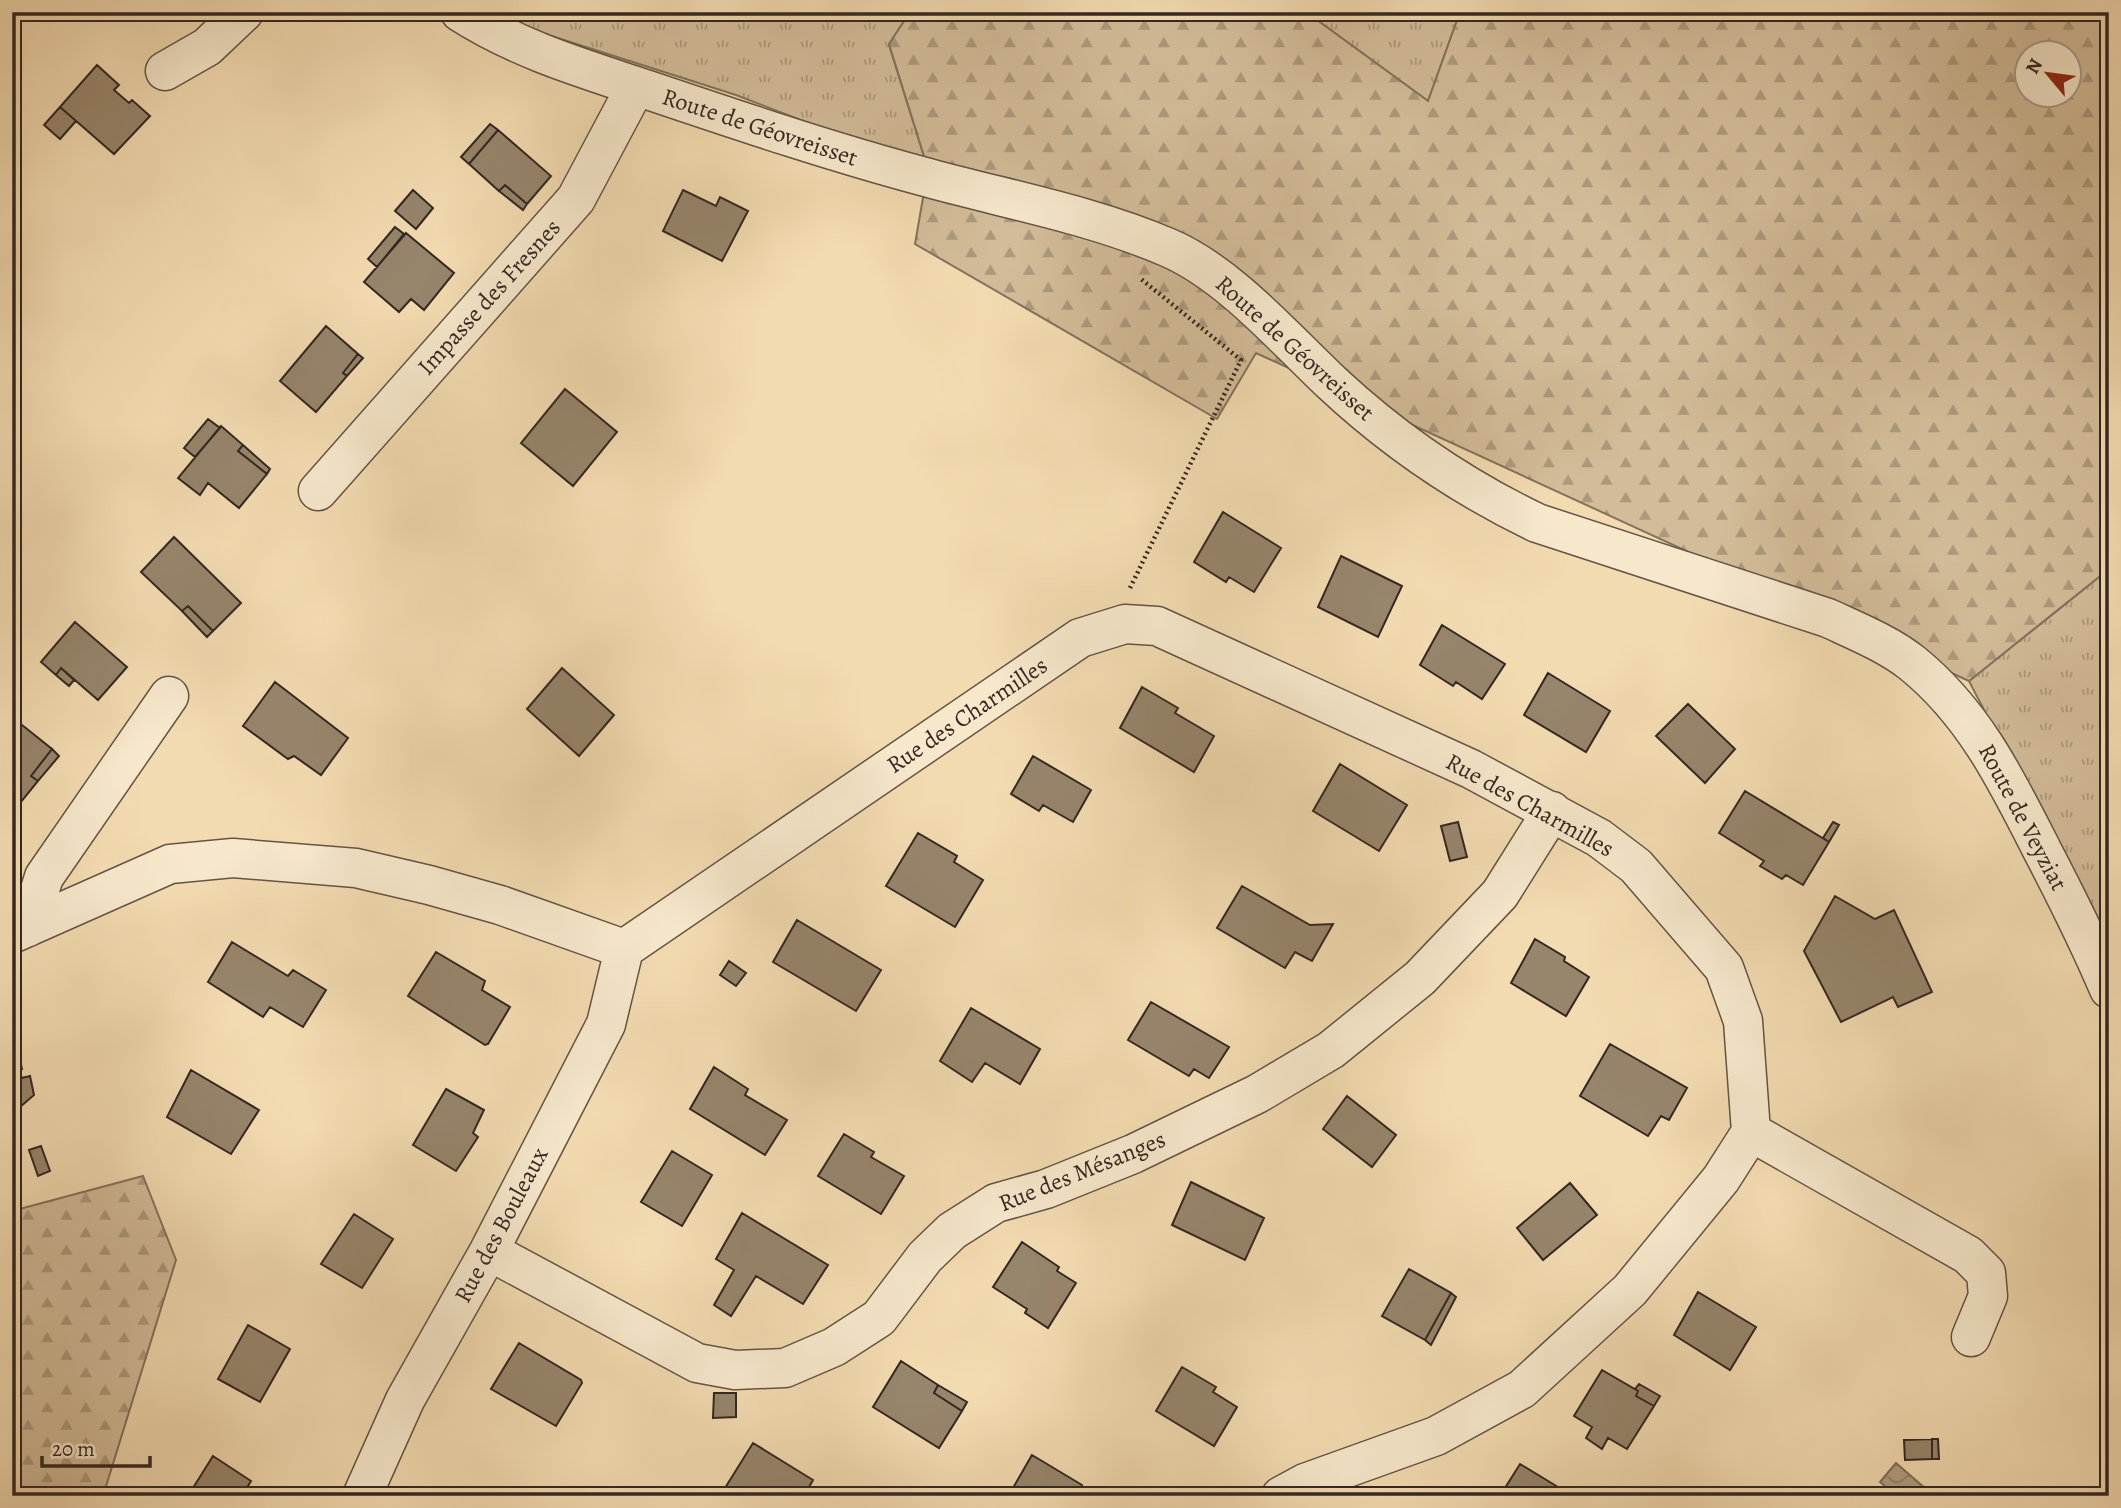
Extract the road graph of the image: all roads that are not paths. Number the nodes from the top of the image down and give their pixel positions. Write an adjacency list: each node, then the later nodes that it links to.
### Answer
1 (244, 12): 3 (street)
2 (460, 12): 4 (street, Route de Géovreisset)
3 (165, 71)
4 (636, 86): 5 (street, Impasse des Fresnes); 6 (street, Route de Géovreisset)
5 (318, 491)
6 (1911, 662): 11 (street, Route de Veyziat)
7 (169, 696): 9 (street)
8 (1552, 811): 10 (street, Rue des Charmilles); 12 (street, Rue des Charmilles); 13 (street, Rue des Mésanges)
9 (20, 931): 10 (street)
10 (624, 949): 13 (street, Rue des Bouleaux)
11 (2109, 989)
12 (1751, 1132): 14 (street); 16 (street)
13 (489, 1251): 15 (street, Rue des Bouleaux)
14 (1971, 1337)
15 (362, 1496)
16 (1281, 1496)

